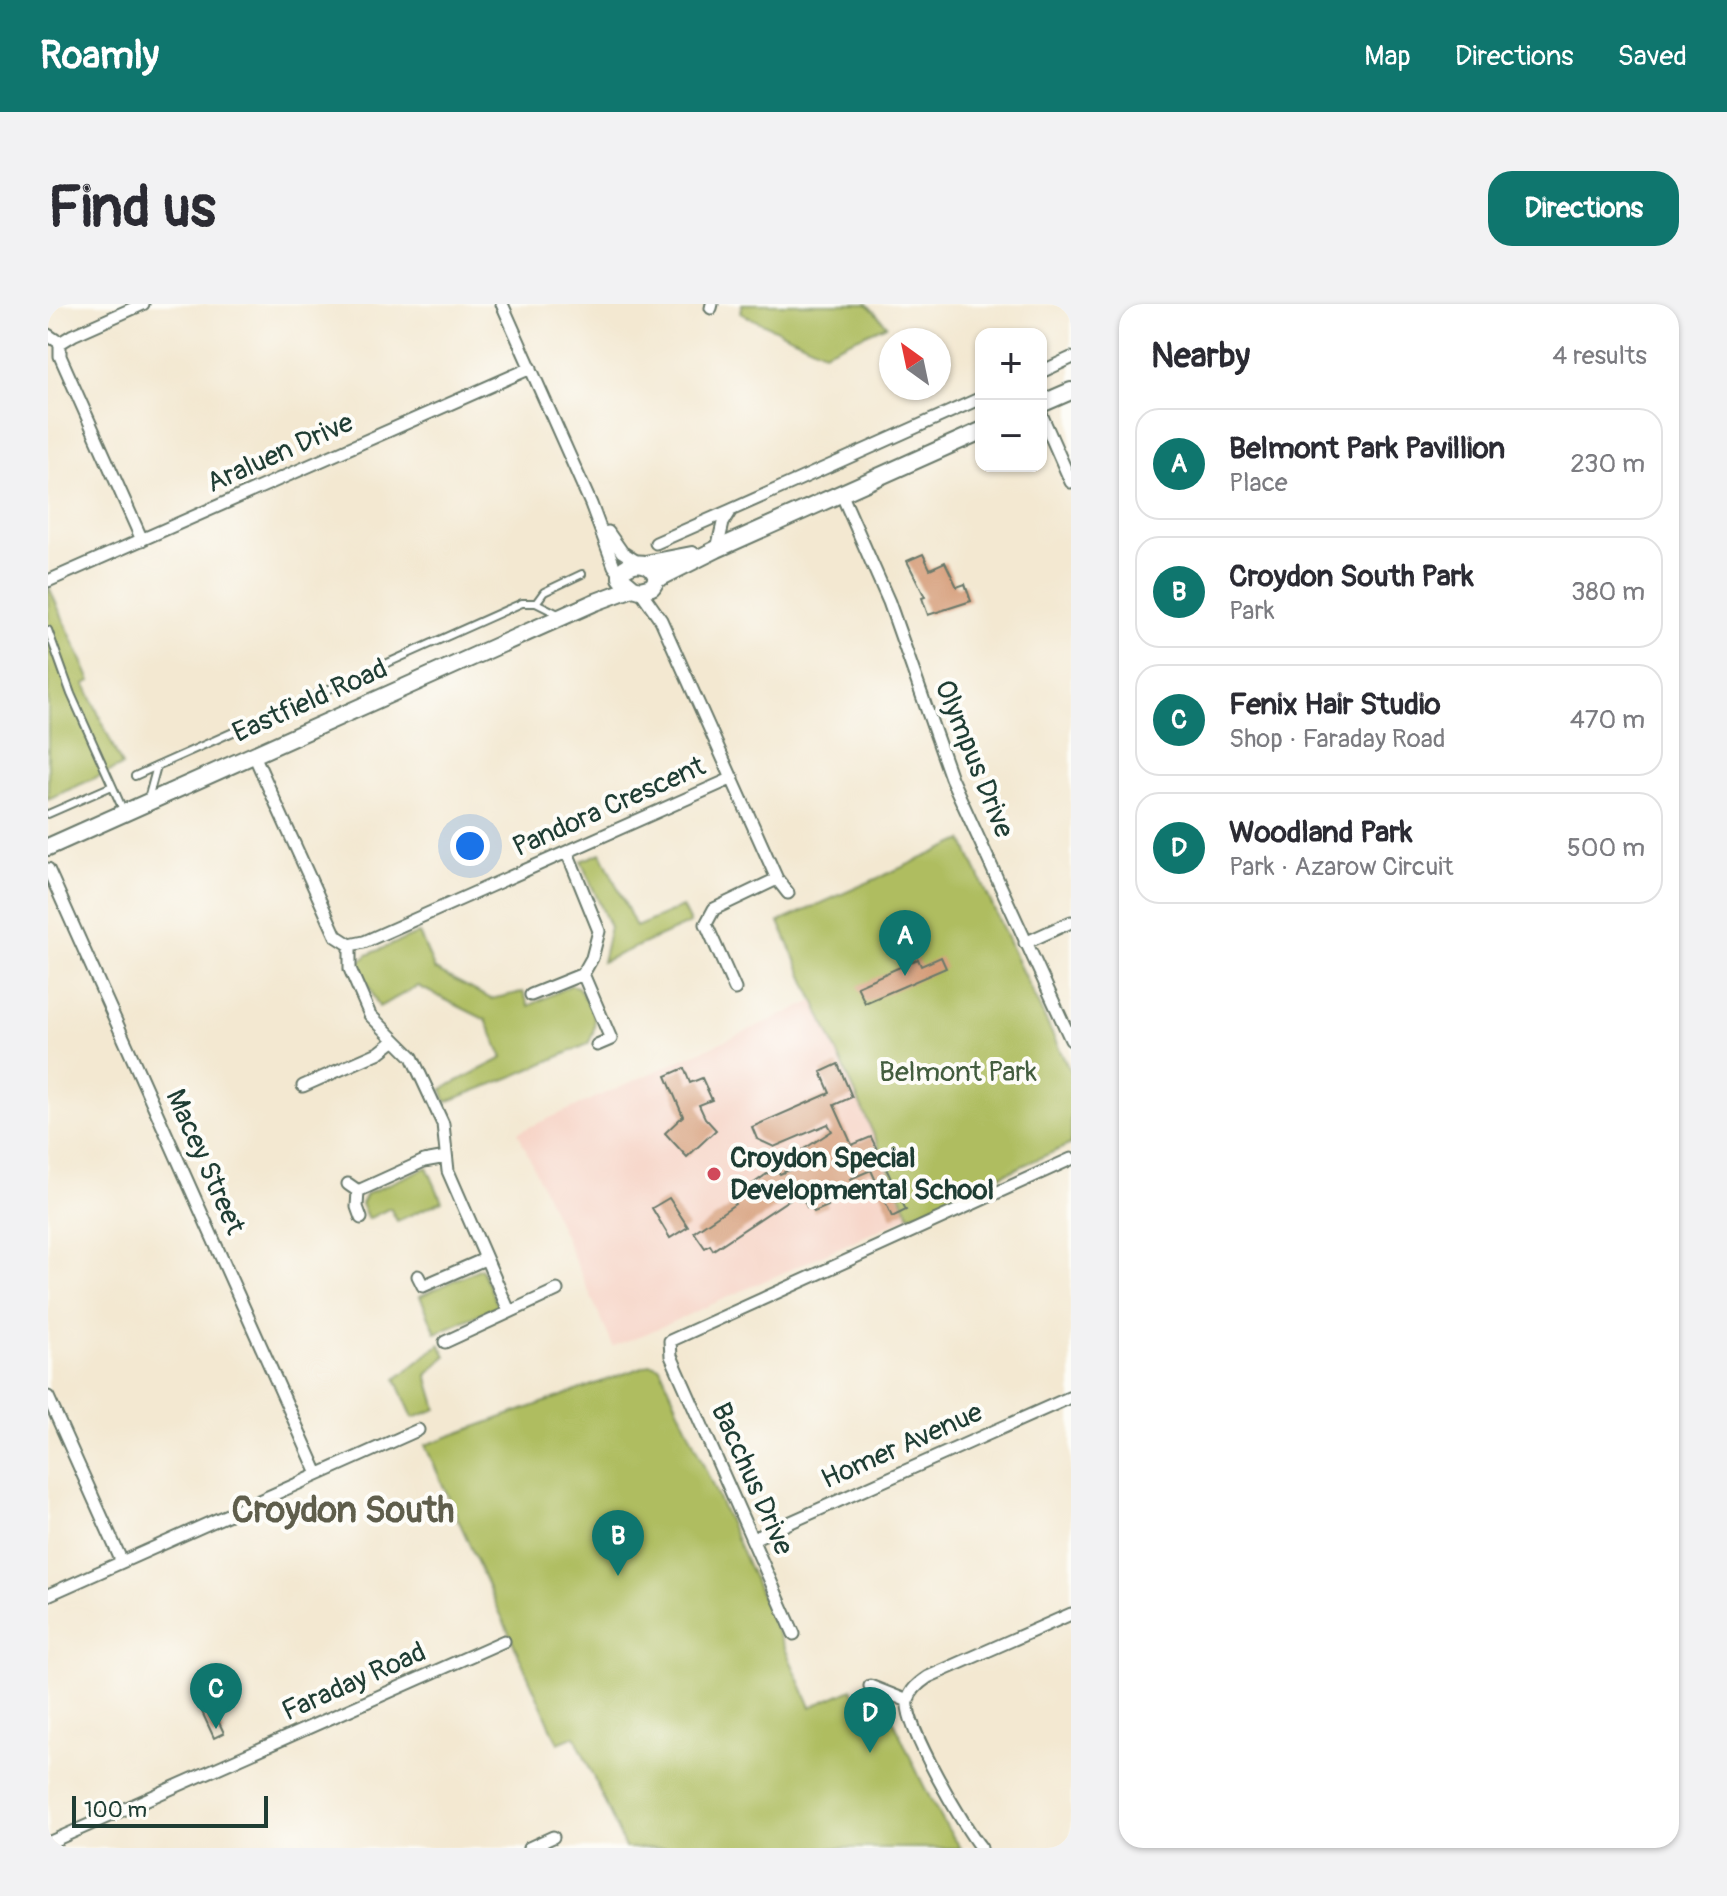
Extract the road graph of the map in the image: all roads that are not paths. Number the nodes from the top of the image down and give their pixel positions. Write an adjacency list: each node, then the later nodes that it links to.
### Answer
1 (143, 304): 4 (street)
2 (502, 304): 6 (street)
3 (48, 335): 4 (street)
4 (60, 343): 17 (street)
5 (1071, 358): 7 (street)
6 (531, 368): 15 (street); 17 (street, Araluen Drive)
7 (1047, 369)
8 (1071, 391): 10 (main road)
9 (977, 400): 16 (street)
10 (1047, 401)
11 (1047, 428): 13 (street)
12 (975, 434): 14 (main road, Eastfield Road)
13 (1071, 482)
14 (841, 493): 19 (main road, Eastfield Road); 43 (street, Olympus Drive)
15 (591, 504): 20 (street); 22 (street)
16 (731, 510): 18 (street); 19 (street)
17 (142, 540): 23 (street, Araluen Drive)
18 (656, 543)
19 (715, 550): 20 (main road, Eastfield Road); 24 (main road, Eastfield Road)
20 (642, 563): 22 (main road, Eastfield Road); 24 (main road)
21 (582, 574): 25 (lane)
22 (621, 575): 24 (main road); 26 (main road, Eastfield Road)
23 (48, 581)
24 (646, 585): 26 (main road, Eastfield Road); 32 (street)
25 (536, 603): 27 (lane); 30 (lane)
26 (593, 603): 27 (main road, Eastfield Road)
27 (564, 617): 29 (main road, Eastfield Road)
28 (48, 630): 33 (lane)
29 (254, 755): 34 (main road, Eastfield Road); 44 (street)
30 (157, 766): 31 (lane); 34 (lane)
31 (135, 776)
32 (733, 778): 38 (street, Pandora Crescent); 40 (street)
33 (112, 786): 35 (lane); 36 (lane)
34 (147, 802): 35 (main road, Eastfield Road)
35 (124, 812): 37 (main road, Eastfield Road)
36 (48, 814)
37 (48, 847)
38 (567, 852): 44 (street, Pandora Crescent); 45 (street)
39 (48, 869): 63 (street, Macey Street)
40 (777, 879): 41 (street); 46 (street)
41 (788, 893)
42 (1071, 922): 43 (street)
43 (1025, 943): 49 (street, Olympus Drive)
44 (350, 945): 48 (street)
45 (583, 974): 47 (street); 50 (street)
46 (735, 989)
47 (529, 994)
48 (395, 1040): 51 (street); 52 (street)
49 (1071, 1040)
50 (597, 1045)
51 (303, 1086)
52 (446, 1157): 54 (street); 55 (street)
53 (1071, 1159): 64 (street, Bacchus Drive)
54 (361, 1218)
55 (485, 1259): 56 (street); 58 (street)
56 (418, 1276)
57 (557, 1290): 58 (street)
58 (509, 1311): 59 (street)
59 (445, 1342)
60 (48, 1397): 66 (street)
61 (1071, 1397): 64 (street, Homer Avenue)
62 (418, 1430): 63 (street)
63 (318, 1474): 66 (street)
64 (753, 1539): 65 (lane); 69 (street, Bacchus Drive)
65 (741, 1545)
66 (122, 1562): 67 (street)
67 (48, 1595)
68 (1071, 1614): 72 (street)
69 (794, 1634)
70 (504, 1641): 74 (street, Faraday Road)
71 (870, 1686): 72 (street)
72 (908, 1701): 76 (street)
73 (553, 1837): 75 (street)
74 (48, 1843)
75 (529, 1848)
76 (981, 1848)

